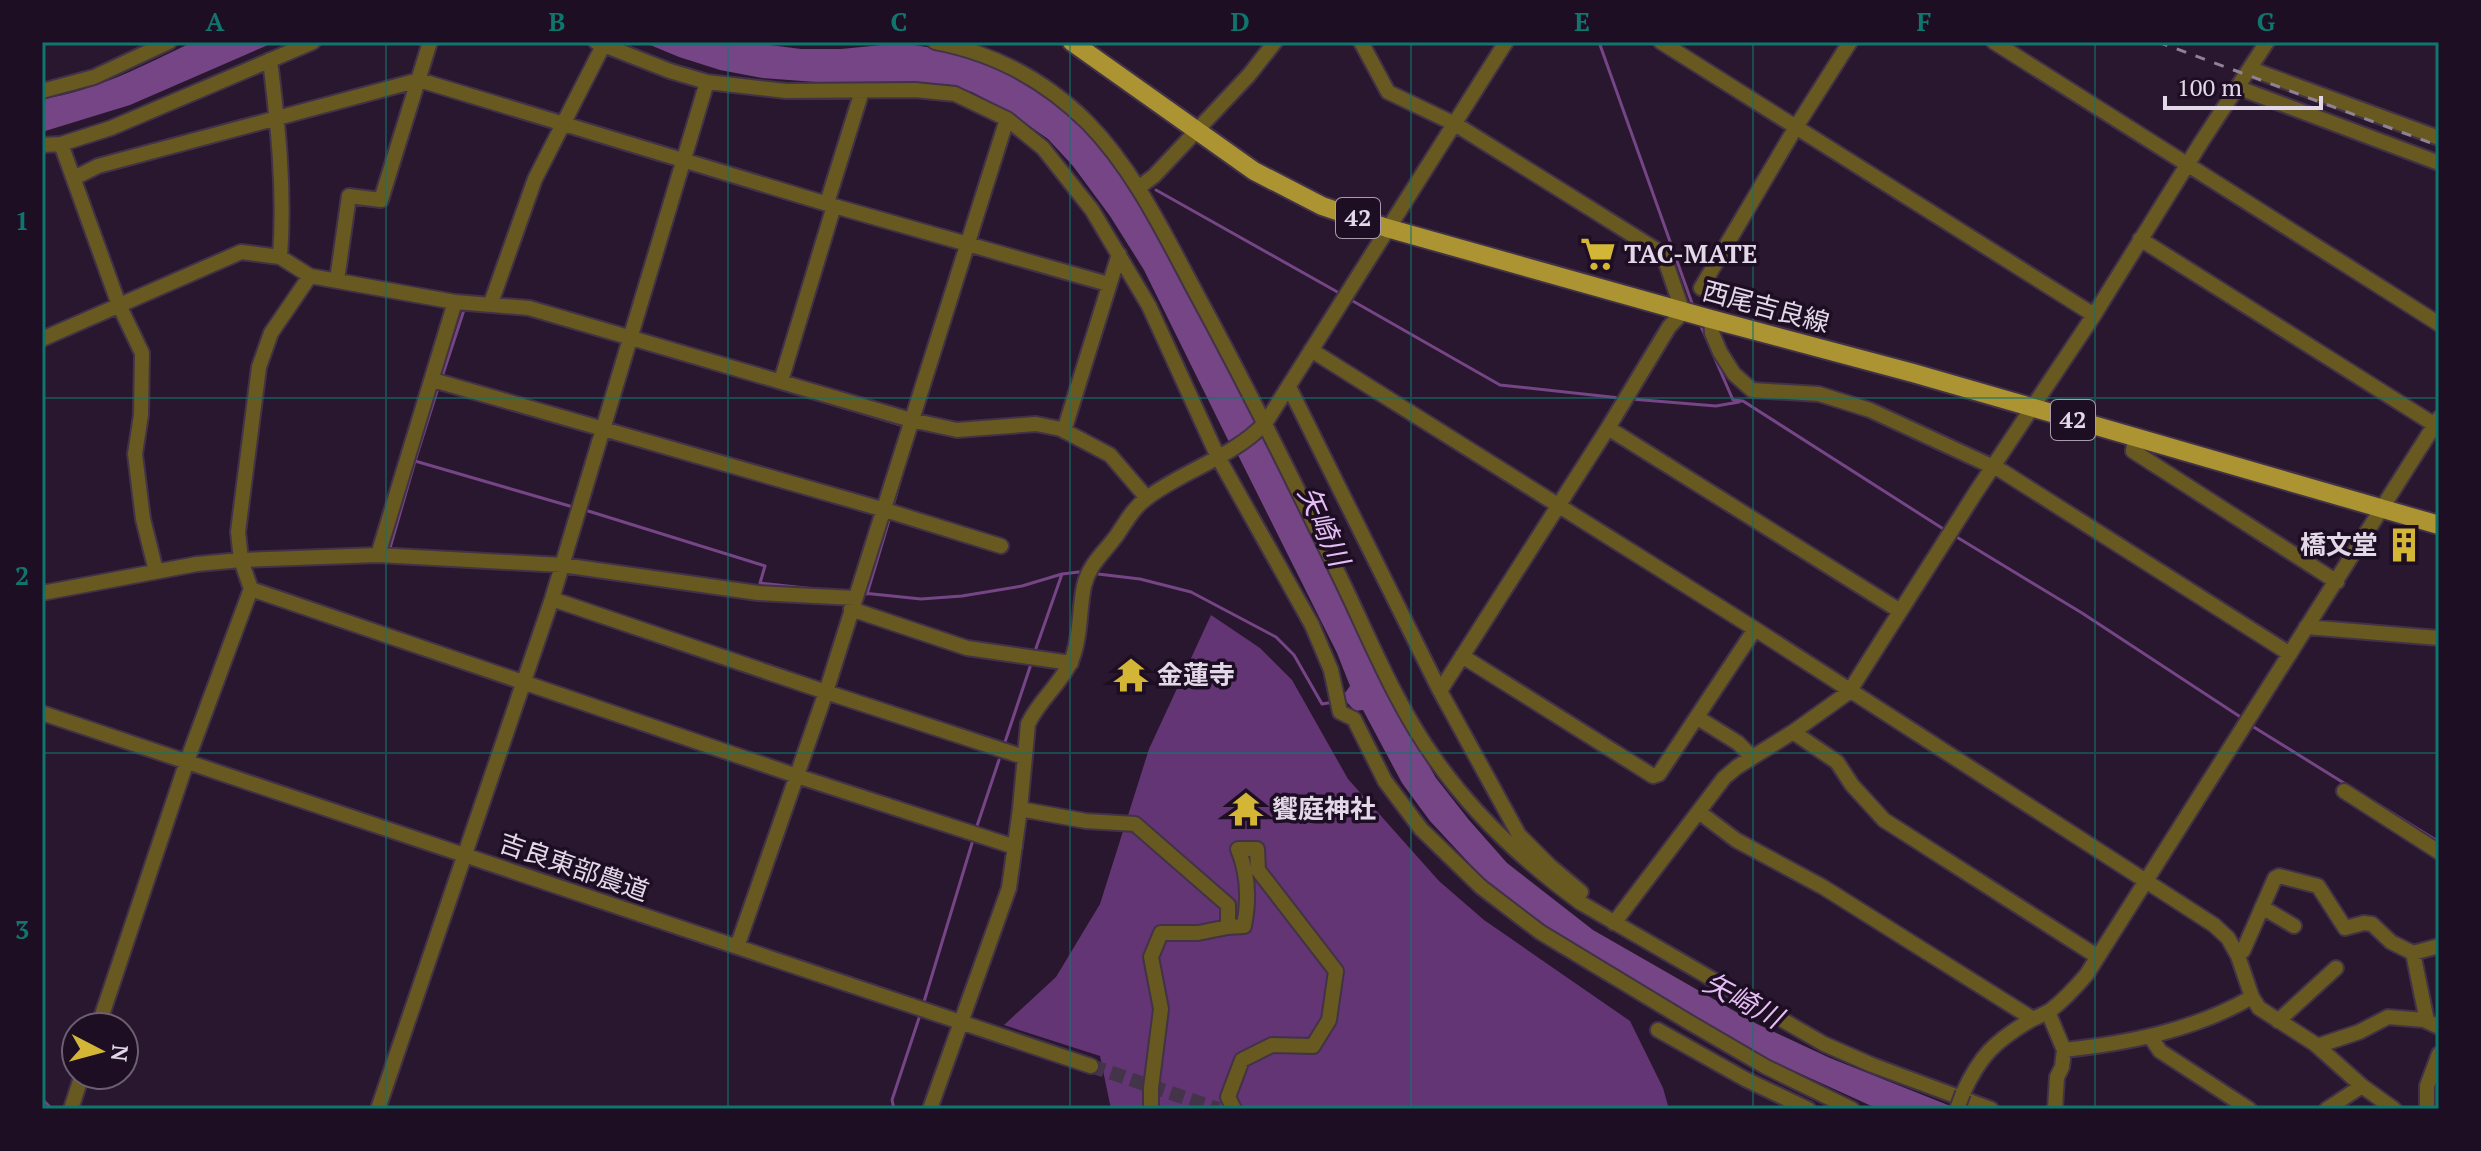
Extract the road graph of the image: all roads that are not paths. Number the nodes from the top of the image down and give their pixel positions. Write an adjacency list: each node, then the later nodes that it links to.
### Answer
1 (169, 42): 15 (street)
2 (313, 42): 16 (street)
3 (430, 42): 18 (street)
4 (935, 42): 36 (street)
5 (1072, 42): 14 (main road, 西尾吉良線 / 42)
6 (1275, 42): 28 (street)
7 (1361, 42): 25 (street)
8 (1506, 42): 25 (street)
9 (1661, 42): 27 (street)
10 (1850, 42): 27 (street)
11 (1994, 42): 34 (street)
12 (2267, 42): 17 (street)
13 (602, 43): 19 (street); 26 (street)
14 (1093, 48): 28 (main road, 西尾吉良線 / 42)
15 (138, 49): 21 (street)
16 (270, 60): 24 (street); 30 (street)
17 (2251, 69): 20 (street); 29 (street)
18 (419, 80): 24 (street); 26 (street); 44 (street)
19 (707, 82): 22 (street); 32 (street)
20 (2239, 88): 33 (street); 34 (street)
21 (42, 91)
22 (862, 91): 23 (street); 37 (street)
23 (1007, 119): 40 (street); 41 (street)
24 (277, 120): 35 (street); 42 (street)
25 (1455, 124): 38 (street); 50 (street)
26 (562, 125): 32 (street); 48 (street)
27 (1796, 127): 46 (street); 51 (street)
28 (1196, 132): 36 (street); 38 (main road, 西尾吉良線 / 42)
29 (2439, 138)
30 (61, 144): 31 (street); 35 (street)
31 (42, 145)
32 (684, 162): 37 (street); 54 (street)
33 (2439, 163)
34 (2188, 164): 39 (street); 53 (street)
35 (74, 178): 49 (street)
36 (1138, 188): 63 (street)
37 (830, 205): 40 (street); 58 (street)
38 (1387, 228): 50 (main road, 西尾吉良線 / 42); 56 (street)
39 (2140, 239): 51 (street); 62 (street)
40 (969, 245): 45 (street); 61 (street)
41 (1119, 254): 45 (street); 68 (street)
42 (280, 257): 43 (street); 49 (street)
43 (310, 276): 44 (street); 77 (street)
44 (337, 280): 47 (street)
45 (1108, 284): 66 (street)
46 (1701, 288)
47 (455, 302): 48 (street); 57 (street)
48 (491, 303): 54 (street)
49 (119, 305): 55 (street); 79 (street)
50 (1683, 312): 52 (main road, 西尾吉良線 / 42); 65 (street)
51 (2094, 315): 60 (street)
52 (1709, 319): 60 (main road, 西尾吉良線 / 42); 69 (street)
53 (2439, 324)
54 (629, 338): 58 (street); 64 (street)
55 (42, 339)
56 (1311, 350): 59 (street); 71 (street)
57 (433, 380): 64 (street); 76 (street)
58 (781, 381): 61 (street)
59 (1289, 387): 63 (street); 93 (street)
60 (2032, 408): 67 (main road, 西尾吉良線 / 42); 69 (street)
61 (911, 420): 66 (street); 73 (street)
62 (2437, 421): 72 (street)
63 (1262, 426): 68 (street); 111 (street)
64 (602, 428): 73 (street); 78 (street)
65 (1608, 428): 71 (street); 85 (street)
66 (1064, 431): 70 (street)
67 (2135, 438): 72 (main road, 西尾吉良線 / 42); 80 (street)
68 (1218, 457): 70 (street); 139 (street)
69 (1992, 468): 85 (street); 89 (street)
70 (1147, 498): 91 (street)
71 (1557, 505): 87 (street); 90 (street)
72 (2381, 508): 74 (main road, 西尾吉良線 / 42); 80 (street)
73 (885, 510): 75 (street); 84 (street)
74 (2439, 525)
75 (1001, 546)
76 (378, 555): 77 (street); 78 (street)
77 (241, 560): 79 (street); 81 (street)
78 (562, 565): 83 (street); 84 (street)
79 (156, 571): 82 (street)
80 (2337, 582): 86 (street)
81 (251, 589): 92 (street); 101 (street)
82 (42, 593)
83 (552, 599): 92 (street); 94 (street)
84 (853, 603): 91 (street); 94 (street)
85 (1900, 611): 95 (street)
86 (2306, 627): 88 (street); 89 (street)
87 (1755, 629): 95 (street); 97 (street)
88 (2439, 638)
89 (2290, 654): 109 (street)
90 (1462, 656): 93 (street); 97 (street)
91 (1071, 663): 99 (street)
92 (523, 682): 102 (street); 108 (street)
93 (1440, 691): 111 (street)
94 (826, 692): 99 (street); 102 (street)
95 (1849, 692): 98 (street); 109 (street)
96 (42, 713): 101 (street, 吉良東部農道)
97 (1698, 718): 100 (street)
98 (1793, 732): 100 (street); 118 (street)
99 (1024, 757): 104 (street)
100 (1752, 757): 105 (street)
101 (187, 761): 108 (street, 吉良東部農道); 121 (street)
102 (797, 776): 106 (street); 115 (street)
103 (2344, 791): 107 (street)
104 (1020, 809): 106 (street); 113 (street)
105 (1699, 812): 111 (street); 123 (street)
106 (1015, 847): 125 (street)
107 (2439, 852)
108 (464, 855): 115 (street, 吉良東部農道); 134 (street)
109 (2145, 881): 116 (street); 118 (street)
110 (2262, 907): 112 (street); 116 (street); 117 (street)
111 (1616, 919): 141 (street)
112 (2294, 926)
113 (1228, 927): 136 (street); 137 (street)
114 (2439, 946): 117 (street)
115 (737, 947): 125 (street, 吉良東部農道)
116 (2237, 953): 120 (street)
117 (2413, 953): 126 (street)
118 (2098, 957): 122 (street)
119 (2336, 968): 124 (street)
120 (2252, 997): 124 (street); 128 (street)
121 (103, 1011)
122 (2048, 1012): 123 (street); 130 (street)
123 (2033, 1019): 140 (street, bridge)
124 (2278, 1021): 129 (street)
125 (959, 1024): 132 (street, 吉良東部農道); 135 (street)
126 (2433, 1024): 129 (street)
127 (1658, 1030): 138 (street)
128 (2150, 1036): 130 (street); 144 (street)
129 (2317, 1046): 133 (street)
130 (2064, 1050): 143 (street)
131 (2439, 1054): 147 (street)
132 (1091, 1066)
133 (2362, 1086): 145 (street); 146 (street)
134 (378, 1109)
135 (930, 1109)
136 (1151, 1109)
137 (1234, 1109)
138 (1808, 1109)
139 (1852, 1109)
140 (1957, 1109)
141 (1993, 1109): 142 (street)
142 (2008, 1109)
143 (2055, 1109)
144 (2249, 1109)
145 (2327, 1109)
146 (2394, 1109)
147 (2427, 1109)

